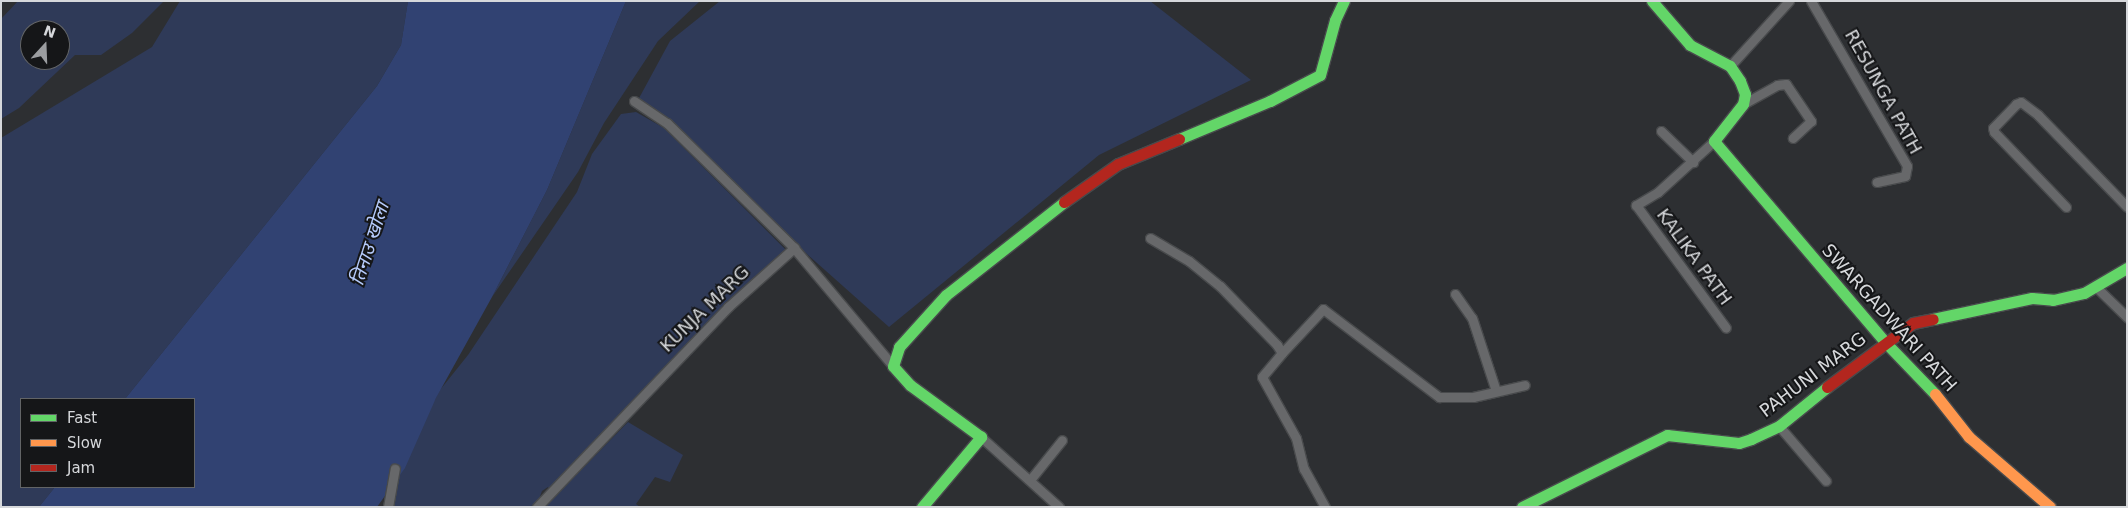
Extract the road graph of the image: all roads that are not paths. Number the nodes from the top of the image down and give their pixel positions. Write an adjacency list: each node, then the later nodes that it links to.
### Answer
1 (1344, 1): 24 (street)
2 (1652, 1): 5 (street)
3 (1789, 1): 5 (street)
4 (1811, 1): 12 (street, RESUNGA PATH)
5 (1730, 66): 7 (street)
6 (634, 101): 16 (street)
7 (1744, 104): 9 (street); 10 (street)
8 (1661, 131): 11 (street)
9 (1793, 138)
10 (1714, 141): 11 (street); 22 (street, SWARGADWARI PATH)
11 (1692, 162): 21 (street, KALIKA PATH)
12 (1878, 182)
13 (2066, 207): 14 (street)
14 (2127, 207)
15 (1150, 238): 23 (street)
16 (794, 248): 24 (street); 34 (street, KUNJA MARG)
17 (2127, 268): 18 (street, PAHUNI MARG)
18 (2095, 286): 20 (street); 22 (street, PAHUNI MARG)
19 (1456, 294): 26 (street)
20 (2127, 317)
21 (1726, 328)
22 (1885, 342): 27 (street, PAHUNI MARG); 39 (street, SWARGADWARI PATH)
23 (1282, 353): 26 (street); 37 (street)
24 (893, 366): 28 (street)
25 (1525, 385): 26 (street)
26 (1496, 391)
27 (1779, 426): 32 (street); 38 (street, PAHUNI MARG)
28 (981, 437): 31 (street); 35 (street)
29 (1062, 440): 31 (street)
30 (395, 469): 33 (street)
31 (1030, 480): 36 (street)
32 (1826, 481)
33 (388, 507)
34 (537, 507)
35 (922, 507)
36 (1059, 507)
37 (1325, 507)
38 (1522, 507)
39 (2050, 507)

